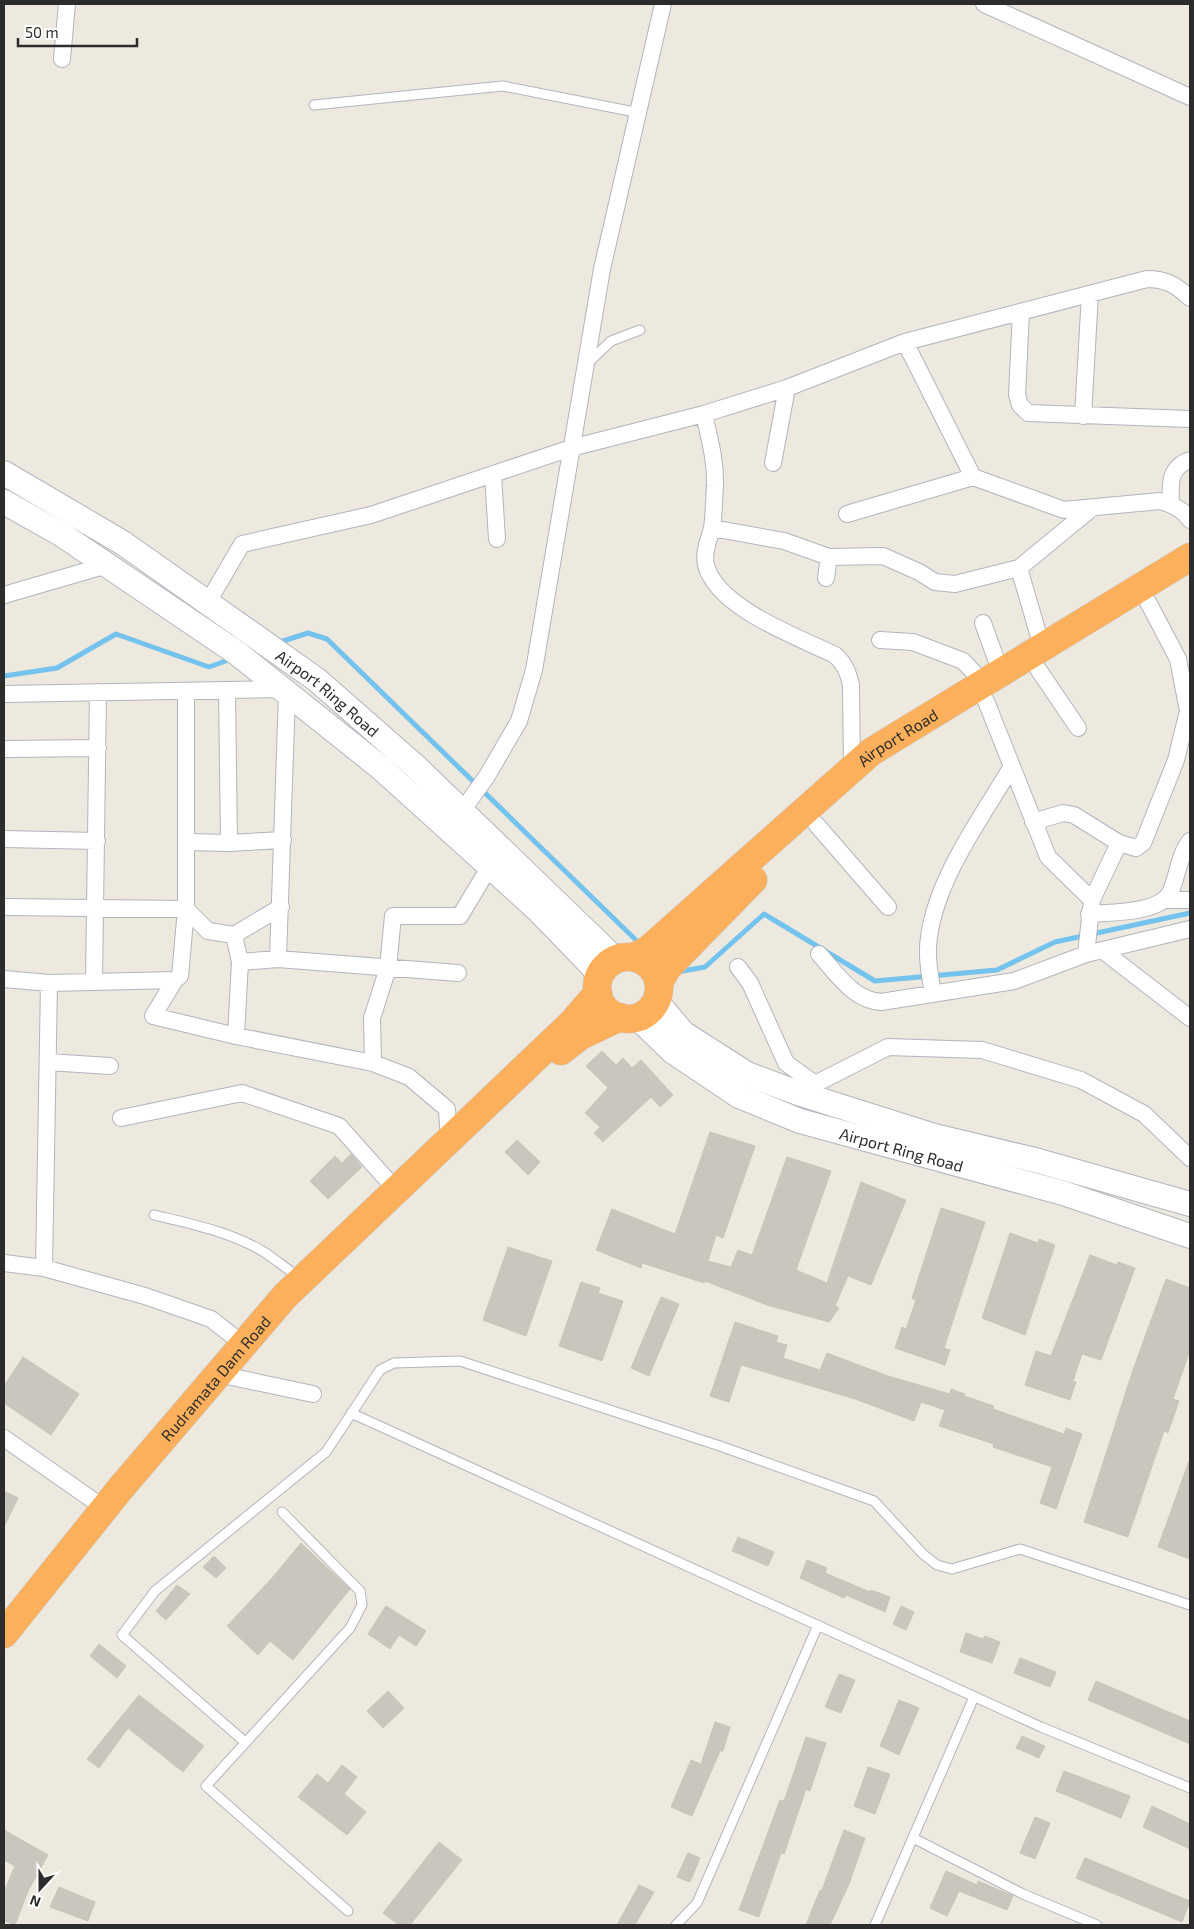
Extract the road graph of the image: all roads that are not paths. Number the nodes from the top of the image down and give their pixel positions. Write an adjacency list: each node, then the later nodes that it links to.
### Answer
1 (67, 4): 4 (street)
2 (664, 4): 7 (street)
3 (984, 4): 5 (street)
4 (62, 59)
5 (1190, 96)
6 (314, 104): 7 (lane)
7 (640, 113): 13 (street)
8 (1090, 294): 9 (street); 10 (street); 16 (street)
9 (1190, 298)
10 (1021, 312): 12 (street); 16 (street)
11 (640, 330): 13 (lane)
12 (905, 342): 14 (street); 23 (street)
13 (586, 365): 18 (street)
14 (787, 388): 15 (street); 20 (street)
15 (704, 414): 18 (street); 29 (street)
16 (1083, 416): 17 (street)
17 (1190, 419)
18 (571, 448): 22 (street); 54 (street)
19 (1190, 460): 25 (street)
20 (773, 463)
21 (4, 473): 38 (main road, Airport Ring Road)
22 (493, 475): 30 (street); 38 (street)
23 (973, 478): 26 (street); 27 (street)
24 (4, 502): 33 (main road, Airport Ring Road)
25 (1171, 503): 26 (street); 28 (street)
26 (1092, 508): 34 (street)
27 (847, 514)
28 (1190, 520)
29 (712, 528): 32 (street); 53 (street)
30 (497, 539)
31 (1190, 556): 42 (highway, Airport Road)
32 (829, 557): 34 (street); 36 (street)
33 (107, 564): 37 (street); 46 (main road, Airport Ring Road)
34 (1019, 568): 42 (street)
35 (1190, 576): 39 (highway, Airport Road)
36 (826, 578)
37 (4, 595)
38 (208, 602): 54 (main road, Airport Ring Road)
39 (1148, 602): 42 (highway, Airport Road); 63 (street)
40 (983, 624): 43 (street)
41 (880, 640): 43 (street)
42 (1040, 658): 43 (highway, Airport Road); 49 (street)
43 (990, 685): 52 (street); 53 (highway, Airport Road); 56 (highway, Airport Road)
44 (186, 690): 45 (street); 47 (street); 61 (street)
45 (227, 690): 46 (street); 62 (street)
46 (285, 691): 58 (street); 64 (main road, Airport Ring Road)
47 (98, 692): 48 (street); 50 (street)
48 (4, 694)
49 (1078, 728)
50 (98, 748): 51 (street); 59 (street)
51 (5, 749)
52 (1012, 766): 55 (street); 86 (street)
53 (852, 769): 82 (highway, Airport Road)
54 (462, 811): 82 (main road, Airport Ring Road)
55 (1033, 822): 63 (street); 72 (street)
56 (816, 824): 67 (street); 89 (highway, Airport Road)
57 (4, 840): 59 (street)
58 (282, 840): 62 (street); 69 (street)
59 (97, 841): 70 (street)
60 (1190, 841): 65 (street)
61 (186, 842): 62 (street); 71 (street)
62 (228, 843)
63 (1119, 843): 72 (street)
64 (490, 866): 73 (main road, Airport Ring Road); 81 (street)
65 (1166, 900): 66 (street); 72 (street)
66 (1190, 900)
67 (888, 906)
68 (4, 907): 70 (street)
69 (281, 907): 75 (street); 78 (street)
70 (97, 908): 71 (street); 87 (street)
71 (186, 909): 75 (street); 85 (street)
72 (1088, 927): 76 (street); 86 (street)
73 (556, 929): 82 (main road, Airport Ring Road); 91 (main road)
74 (1190, 929): 76 (street)
75 (234, 935): 79 (street)
76 (1102, 950): 90 (street)
77 (819, 954): 86 (street)
78 (278, 959): 79 (street); 81 (street)
79 (240, 962): 92 (street)
80 (738, 967): 99 (street)
81 (388, 968): 83 (street); 95 (street)
82 (612, 972): 89 (highway); 89 (highway); 91 (highway, Airport Road)
83 (458, 973)
84 (4, 979): 88 (street)
85 (175, 980): 87 (street); 92 (street)
86 (931, 981)
87 (94, 982): 88 (street)
88 (49, 983): 94 (street)
89 (643, 1005): 91 (highway); 93 (main road, Airport Ring Road); 101 (main road, Airport Ring Road)
90 (1190, 1018)
91 (579, 1026): 93 (main road); 98 (highway, Rudramata Dam Road)
92 (236, 1036): 95 (street)
93 (672, 1051): 103 (main road, Airport Ring Road)
94 (48, 1062): 96 (street); 105 (street)
95 (373, 1063): 98 (street)
96 (110, 1066)
97 (121, 1118): 100 (street)
98 (449, 1142): 100 (highway, Rudramata Dam Road)
99 (1190, 1158)
100 (397, 1191): 106 (highway, Rudramata Dam Road)
101 (1190, 1204)
102 (154, 1215): 106 (lane)
103 (1190, 1236)
104 (4, 1263): 105 (street)
105 (44, 1268): 107 (street)
106 (302, 1280): 107 (highway, Rudramata Dam Road)
107 (243, 1344): 108 (highway, Rudramata Dam Road)
108 (218, 1374): 109 (street); 112 (highway, Rudramata Dam Road)
109 (313, 1394)
110 (351, 1413): 114 (lane); 115 (lane); 118 (lane)
111 (4, 1438): 112 (street)
112 (104, 1508): 116 (highway, Rudramata Dam Road)
113 (282, 1512): 118 (lane)
114 (1190, 1605)
115 (818, 1626): 117 (lane); 122 (lane)
116 (4, 1634)
117 (974, 1697): 119 (lane); 120 (lane)
118 (244, 1742): 121 (lane)
119 (1190, 1788)
120 (913, 1838): 124 (lane); 125 (lane)
121 (348, 1911)
122 (678, 1923): 123 (lane)
123 (690, 1925)
124 (875, 1925)
125 (1097, 1925)

